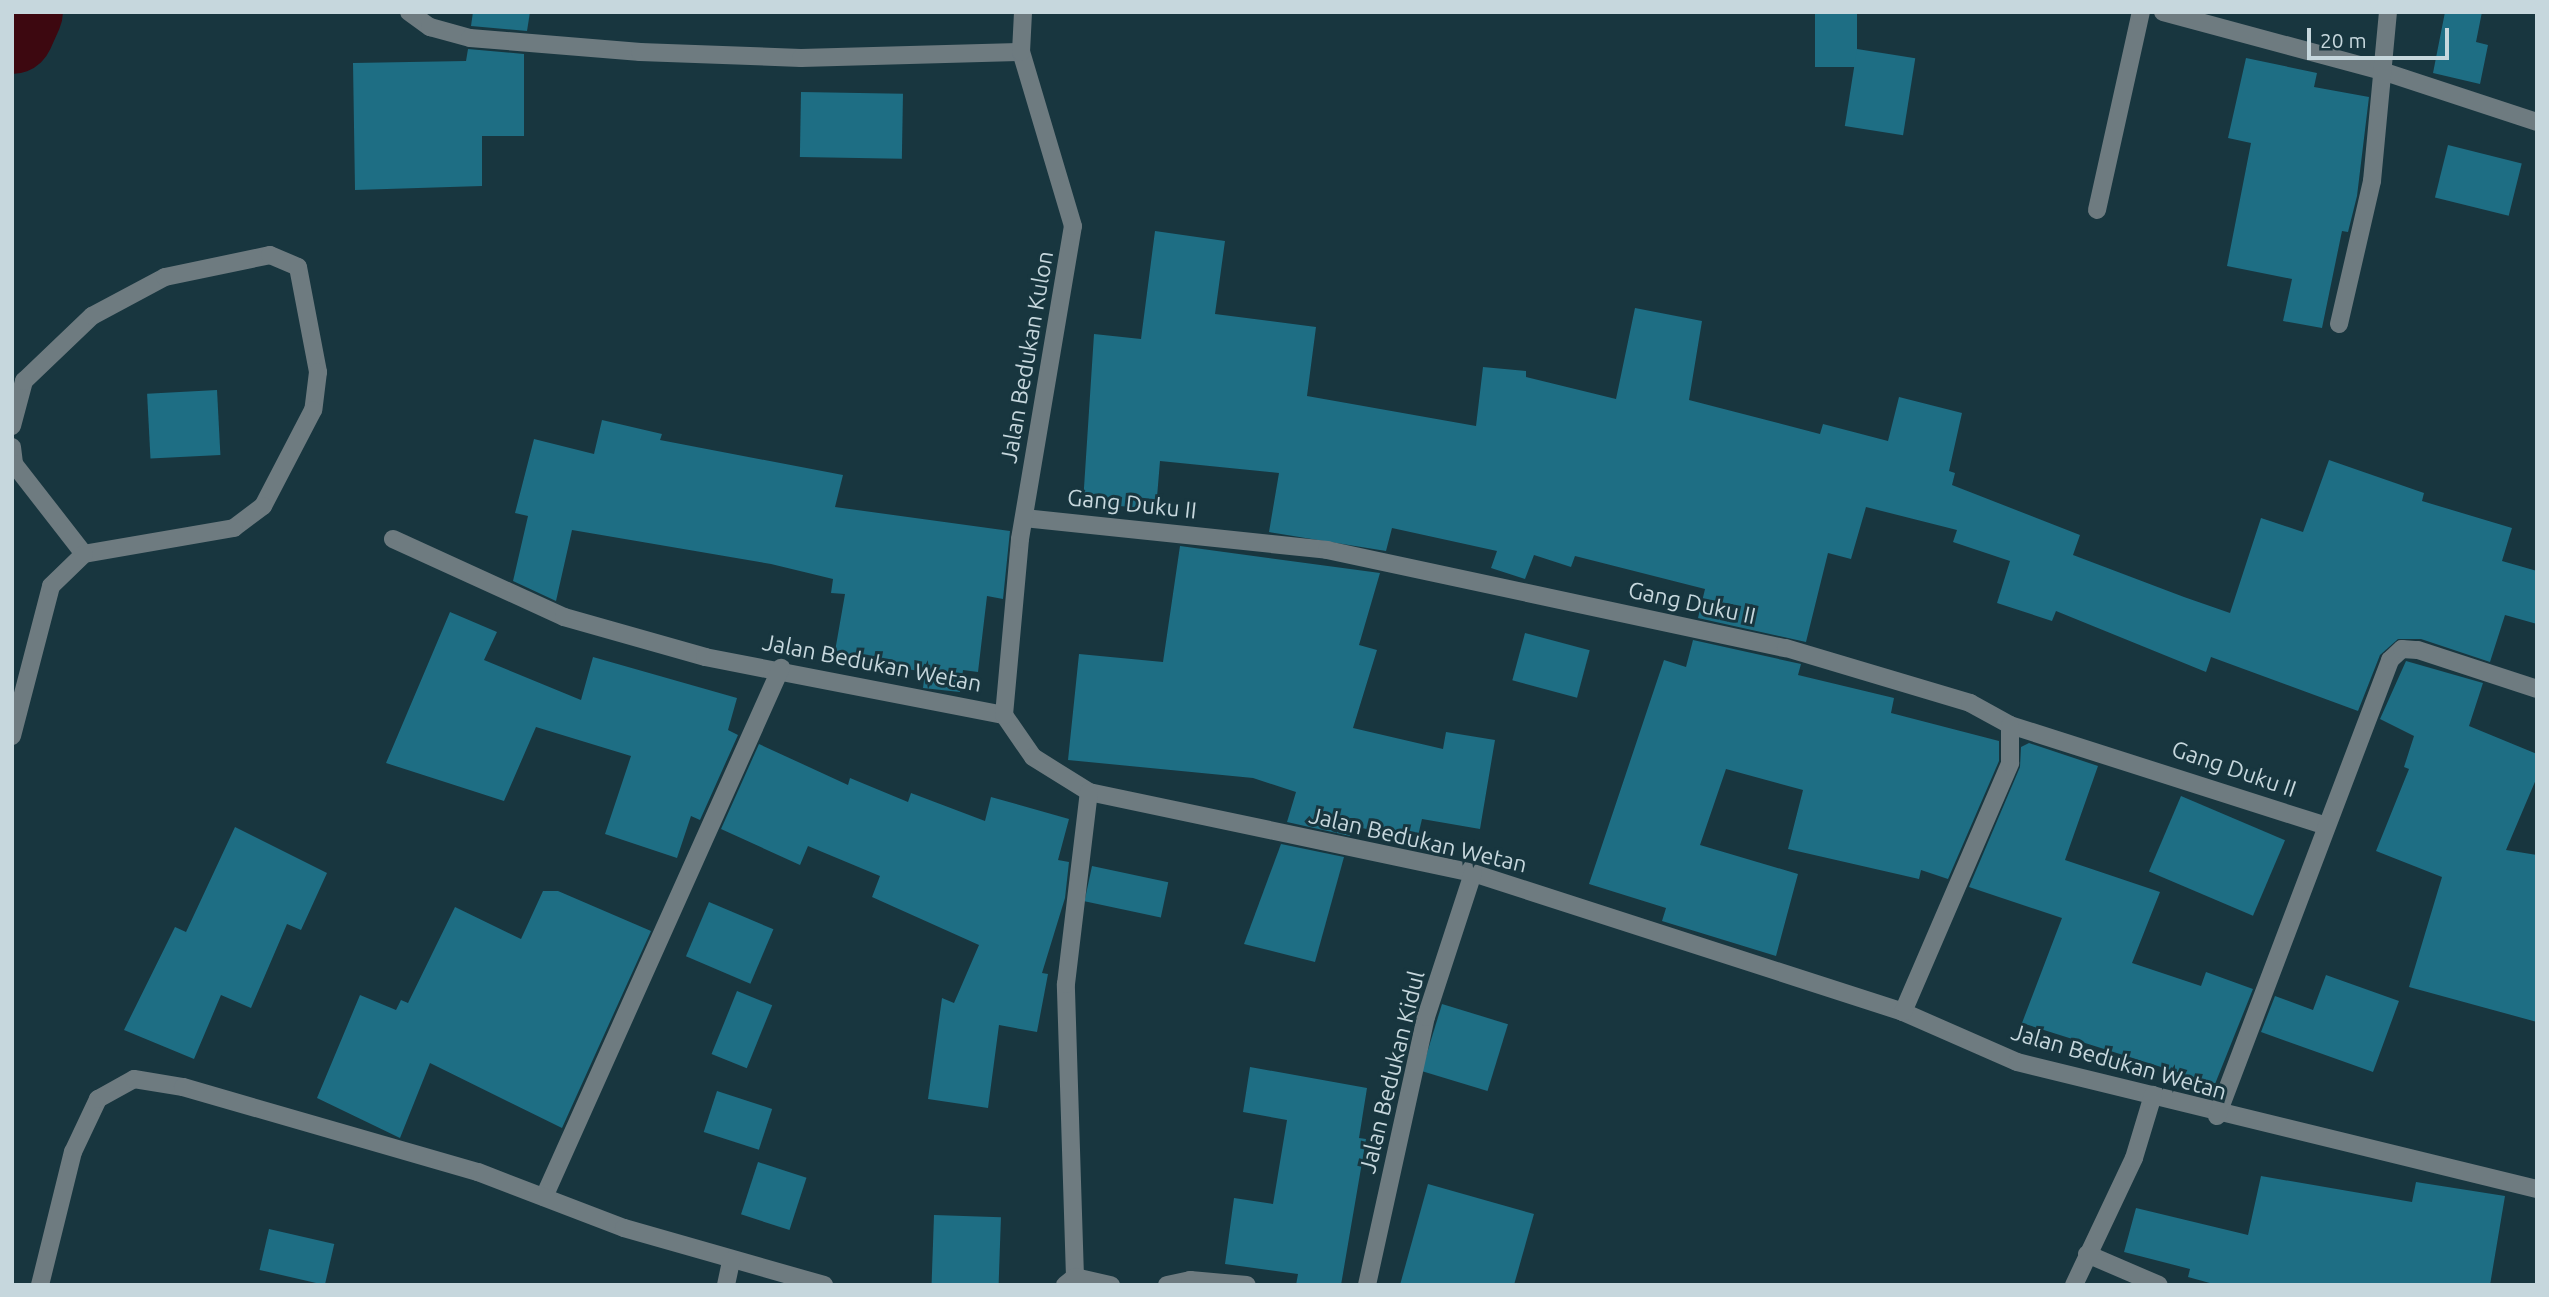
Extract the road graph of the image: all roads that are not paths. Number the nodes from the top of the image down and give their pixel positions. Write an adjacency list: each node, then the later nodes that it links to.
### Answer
1 (409, 12): 6 (street)
2 (1023, 12): 6 (street, Jalan Bedukan Kulon)
3 (2141, 12): 9 (street)
4 (2163, 12): 7 (street)
5 (2388, 12): 7 (street)
6 (1021, 52): 13 (street, Jalan Bedukan Kulon)
7 (2385, 72): 8 (street); 10 (street)
8 (2537, 122)
9 (2097, 210)
10 (2339, 324)
11 (12, 426): 15 (street)
12 (12, 447): 15 (street)
13 (1024, 517): 18 (street, Jalan Bedukan Kulon); 19 (street, Gang Duku II)
14 (393, 539): 16 (street, Jalan Bedukan Wetan)
15 (84, 554): 20 (street)
16 (781, 668): 18 (street, Jalan Bedukan Wetan); 28 (street)
17 (2537, 689): 22 (street)
18 (1004, 715): 21 (street, Jalan Bedukan Wetan)
19 (2010, 726): 22 (street, Gang Duku II); 24 (street)
20 (12, 736)
21 (1089, 792): 23 (street, Jalan Bedukan Wetan); 31 (street)
22 (2326, 826): 26 (street)
23 (1473, 873): 24 (street, Jalan Bedukan Wetan); 38 (street, Jalan Bedukan Kidul)
24 (1903, 1012): 25 (street, Jalan Bedukan Wetan)
25 (2153, 1095): 26 (street, Jalan Bedukan Wetan); 29 (street)
26 (2217, 1116): 27 (street, Jalan Bedukan Wetan)
27 (2537, 1189)
28 (544, 1197): 30 (street); 32 (street)
29 (2087, 1254): 39 (street); 40 (street)
30 (731, 1261): 33 (street); 34 (street)
31 (1070, 1281): 35 (street)
32 (40, 1285)
33 (726, 1285)
34 (824, 1285)
35 (1111, 1285)
36 (1167, 1285): 37 (street)
37 (1247, 1285)
38 (1367, 1285)
39 (2074, 1285)
40 (2160, 1285)

